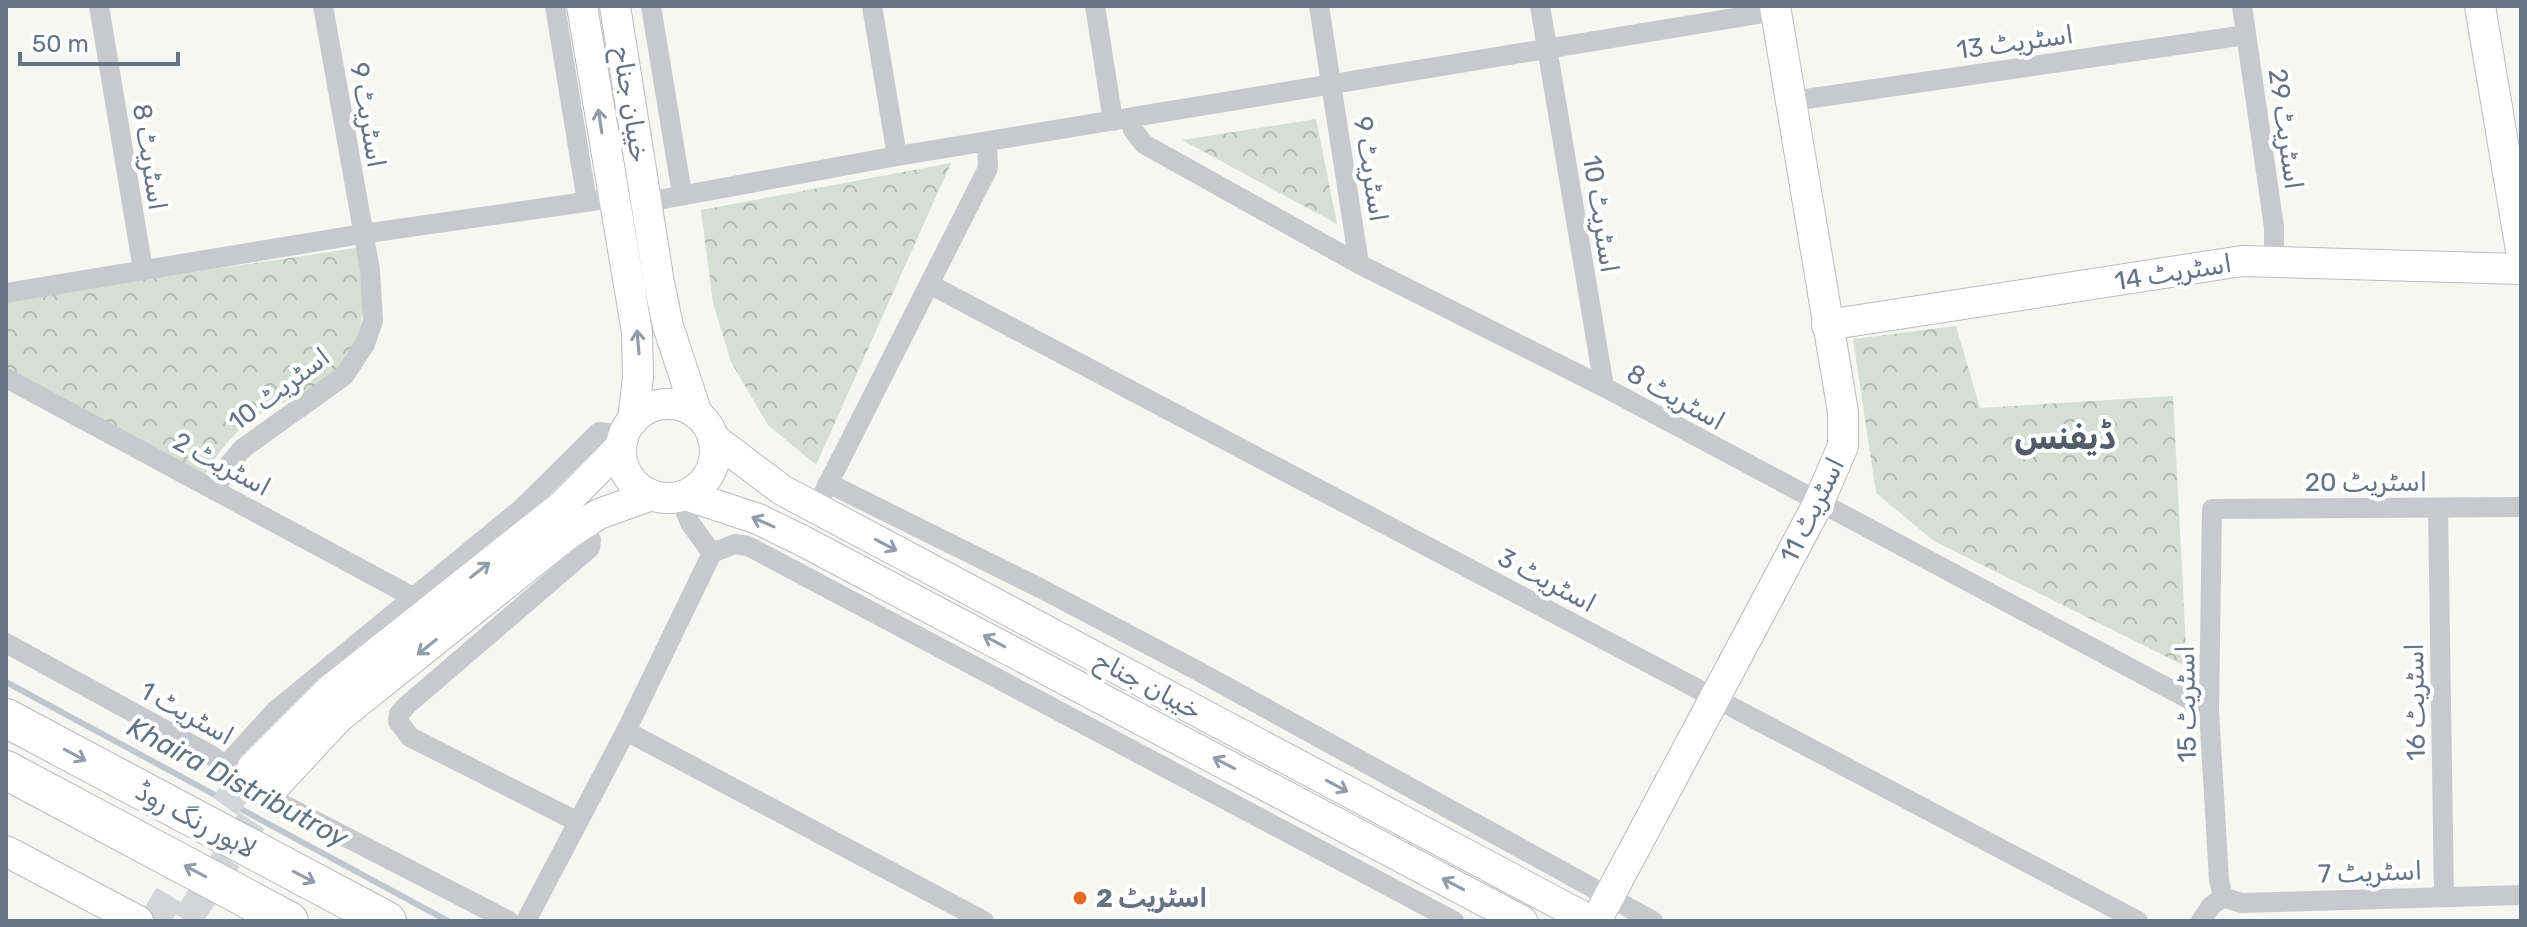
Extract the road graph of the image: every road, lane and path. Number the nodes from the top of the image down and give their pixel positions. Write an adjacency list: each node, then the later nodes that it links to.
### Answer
1 (99, 6): 29 (street, اسٹریٹ 8)
2 (323, 6): 24 (street, اسٹریٹ 9)
3 (555, 6): 22 (street)
4 (582, 6): 22 (street, خیبان جناح, one-way to 4)
5 (615, 6): 23 (street, خیبان جناح)
6 (651, 6): 21 (street)
7 (872, 6): 20 (street)
8 (1095, 6): 18 (street)
9 (1319, 6): 16 (street)
10 (1540, 6): 15 (street, اسٹریٹ 10)
11 (2242, 6): 14 (street, اسٹریٹ 29)
12 (2480, 6): 25 (street)
13 (1775, 9): 15 (street); 17 (street, اسٹریٹ 11)
14 (2246, 35): 17 (street, اسٹریٹ 13); 26 (street, اسٹریٹ 29)
15 (1548, 50): 16 (street); 34 (street, اسٹریٹ 10)
16 (1331, 83): 18 (street); 27 (street, اسٹریٹ 9)
17 (1792, 101): 32 (street, اسٹریٹ 11)
18 (1122, 120): 19 (street); 27 (street, اسٹریٹ 8)
19 (987, 142): 20 (street); 30 (street)
20 (897, 156): 21 (street)
21 (682, 194): 23 (street)
22 (600, 200): 24 (street); 36 (street, خیبان جناح, one-way to 22)
23 (647, 202): 35 (street, خیبان جناح)
24 (362, 234): 29 (street); 37 (street, اسٹریٹ 10)
25 (2521, 250)
26 (2274, 260): 28 (street, اسٹریٹ 14); 32 (street, اسٹریٹ 14)
27 (1359, 264): 34 (street, اسٹریٹ 8)
28 (2521, 269)
29 (143, 270): 31 (street)
30 (931, 285): 39 (street); 48 (street, اسٹریٹ 3)
31 (6, 293)
32 (1827, 325): 40 (street, اسٹریٹ 11)
33 (6, 378): 37 (street, اسٹریٹ 2)
34 (1604, 387): 40 (street, اسٹریٹ 8)
35 (705, 426): 36 (street); 38 (street); 39 (street, خیبان جناح)
36 (626, 434): 38 (street); 46 (street); 53 (street, one-way to 36)
37 (216, 490): 46 (street, اسٹریٹ 2)
38 (672, 496): 44 (street); 45 (street); 67 (street, خیبان جناح, one-way to 38)
39 (822, 496): 59 (street, خیبان جناح)
40 (1818, 504): 48 (street, اسٹریٹ 11); 49 (street, اسٹریٹ 8)
41 (2521, 507): 42 (street, اسٹریٹ 20)
42 (2438, 508): 43 (street, اسٹریٹ 20); 57 (street, اسٹریٹ 16)
43 (2212, 509): 49 (street, اسٹریٹ 15)
44 (580, 525): 53 (street, one-way to 53); 54 (street)
45 (712, 553): 51 (street); 66 (street)
46 (413, 597): 53 (street)
47 (6, 643): 53 (street, اسٹریٹ 1)
48 (1713, 697): 59 (street, اسٹریٹ 11); 69 (street, اسٹریٹ 3)
49 (2209, 710): 58 (street, اسٹریٹ 15)
50 (6, 718): 62 (highway, لاہور رنگ روڈ, one-way to 62)
51 (626, 731): 54 (street); 65 (street)
52 (6, 770): 61 (highway, لاہور رنگ روڈ, one-way to 52)
53 (251, 774): 63 (street, اسٹریٹ 1)
54 (576, 821): 64 (street)
55 (6, 851): 60 (street)
56 (2521, 895): 57 (street, اسٹریٹ 7)
57 (2444, 896): 58 (street, اسٹریٹ 7)
58 (2223, 897): 70 (street)
59 (1598, 913): 68 (street)
60 (123, 918)
61 (289, 921)
62 (387, 921)
63 (509, 921)
64 (526, 921)
65 (984, 921)
66 (1454, 921)
67 (1522, 921)
68 (1653, 921)
69 (2138, 921)
70 (2201, 921)

